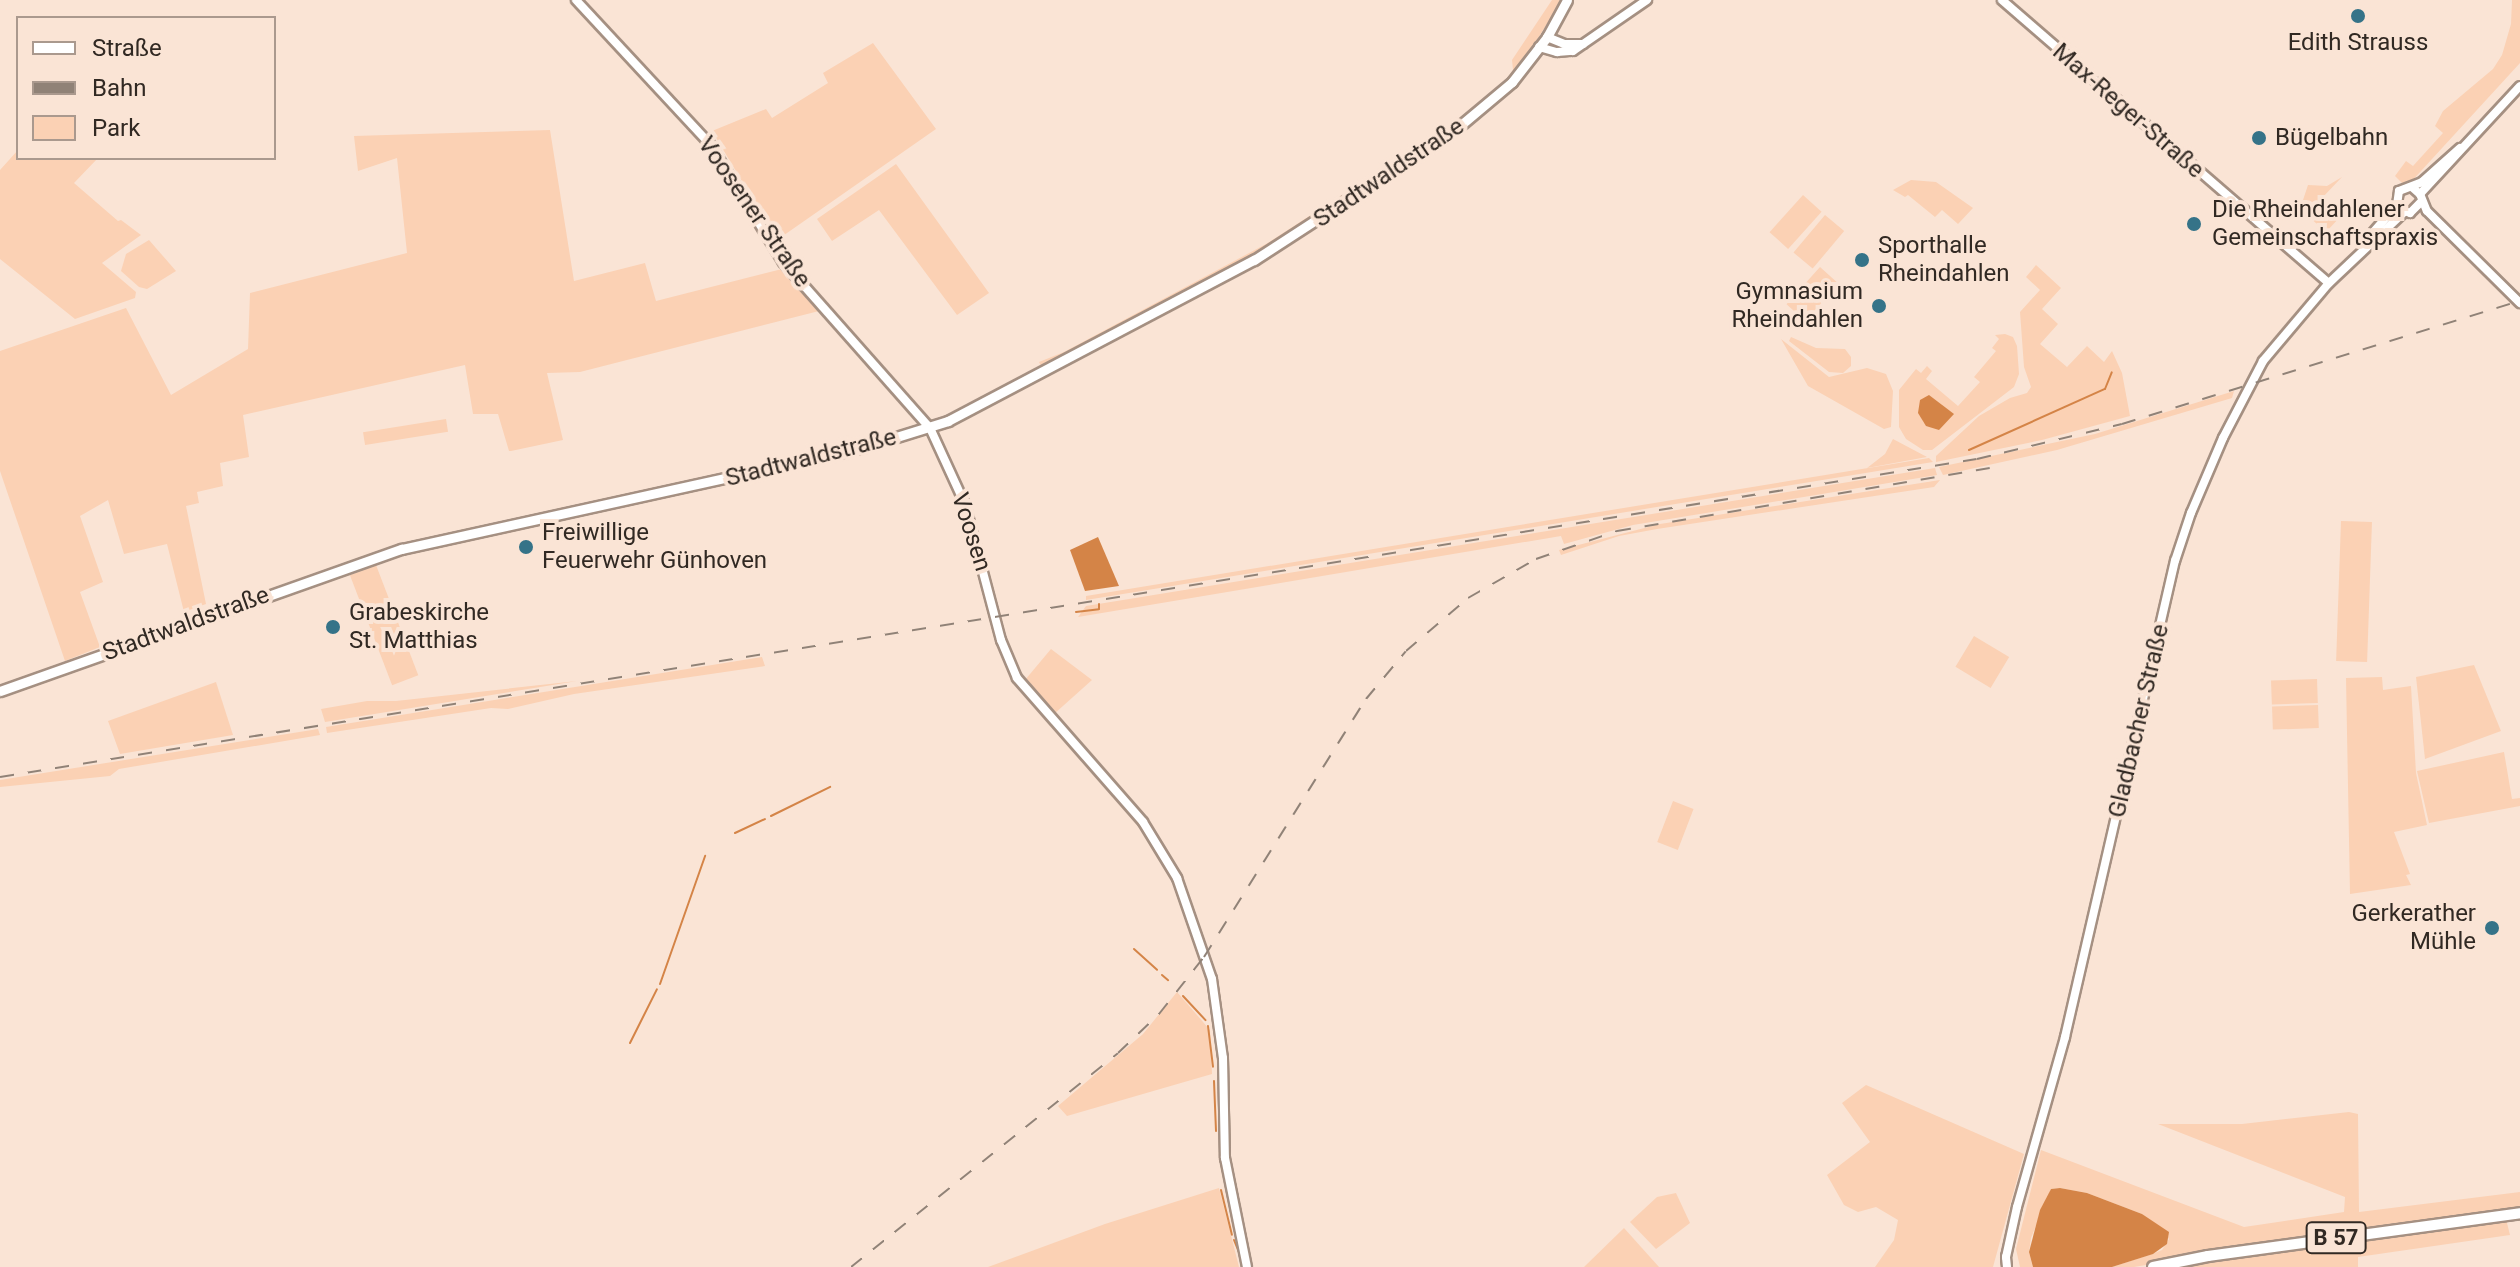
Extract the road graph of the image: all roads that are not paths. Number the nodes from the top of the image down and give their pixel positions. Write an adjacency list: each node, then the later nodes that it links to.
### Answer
1 (576, 0): 17 (street, Voosener Straße)
2 (1567, 0): 5 (main road, Stadtwaldstraße)
3 (1647, 0): 6 (street)
4 (2002, 0): 15 (street, Max-Reger-Straße)
5 (1547, 37): 6 (street); 7 (main road, Stadtwaldstraße)
6 (1583, 44): 7 (street)
7 (1539, 47): 17 (main road, Stadtwaldstraße)
8 (2520, 86): 9 (street)
9 (2418, 195): 10 (street, Gladbacher Straße); 11 (street); 13 (street)
10 (2397, 205): 12 (street); 14 (street, Gladbacher Straße)
11 (2415, 211): 12 (street); 13 (street)
12 (2404, 212): 14 (street, Gladbacher Straße)
13 (2453, 239): 16 (street)
14 (2367, 245): 15 (street, Gladbacher Straße)
15 (2329, 283): 21 (street, Gladbacher Straße)
16 (2520, 303)
17 (930, 428): 18 (main road, Stadtwaldstraße); 20 (street, Voosen)
18 (0, 691)
19 (2520, 1213): 22 (main road, B 57)
20 (1247, 1267)
21 (2010, 1267)
22 (2153, 1267)

